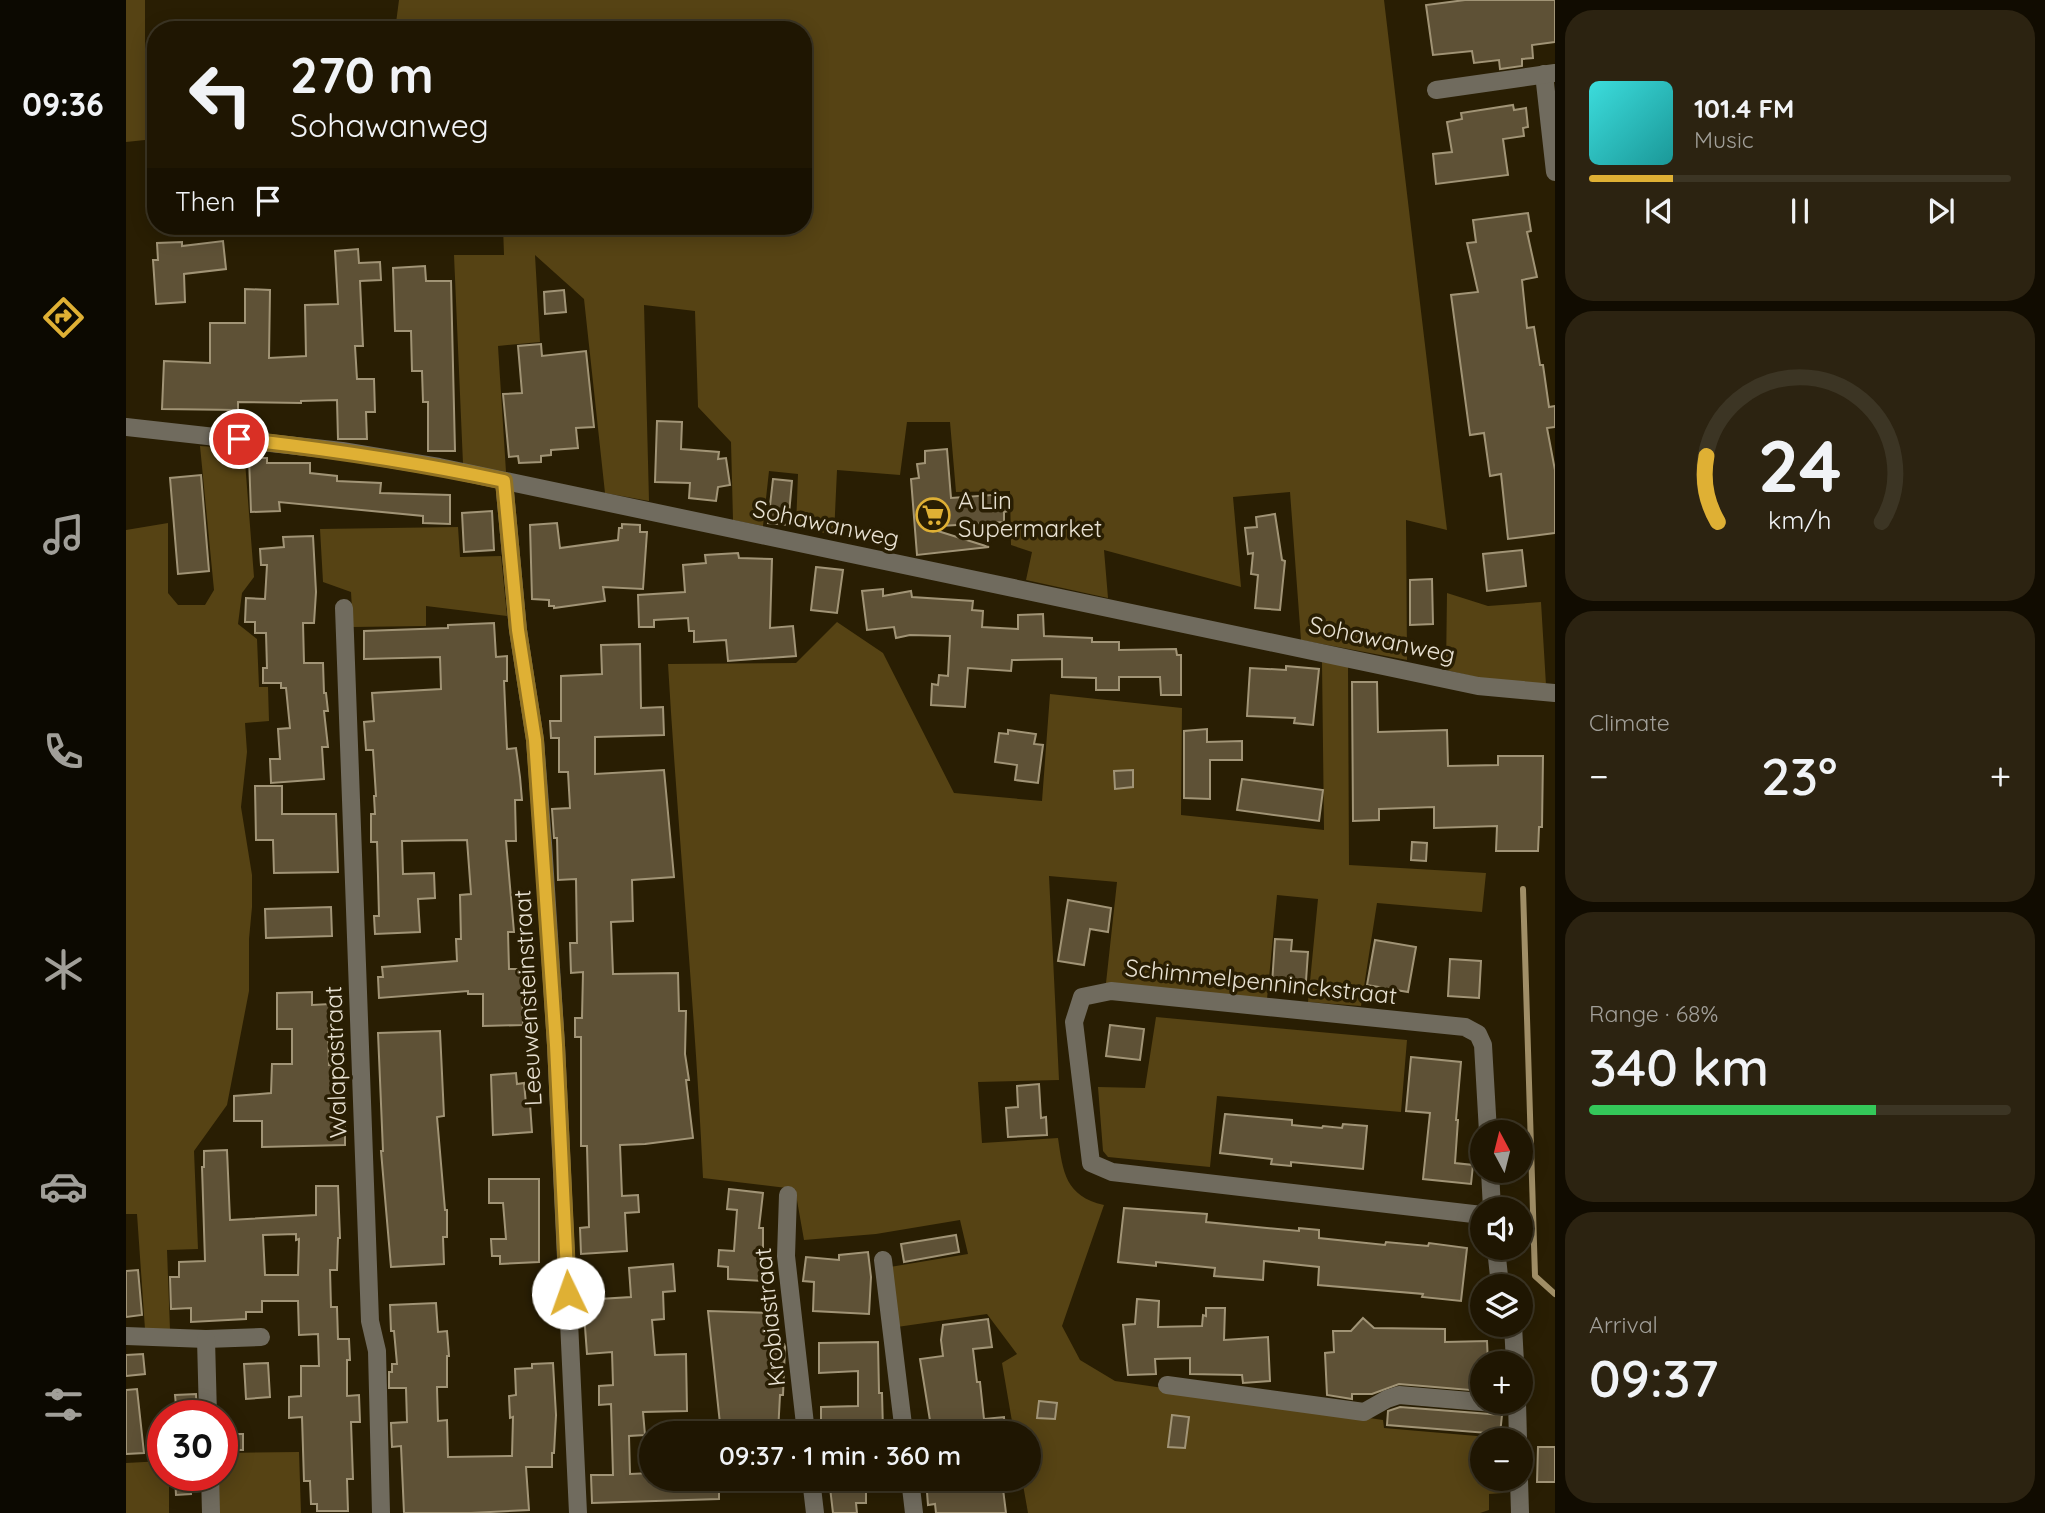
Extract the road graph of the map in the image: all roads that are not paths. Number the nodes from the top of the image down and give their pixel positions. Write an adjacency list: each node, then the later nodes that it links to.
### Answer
1 (1550, 74): 2 (street); 3 (street)
2 (1436, 90)
3 (1555, 173)
4 (126, 426): 5 (street, Sohawanweg)
5 (504, 481): 7 (street, Sohawanweg); 26 (street, Leeuwensteinstraat)
6 (344, 608): 25 (street, Walapastraat)
7 (1555, 693)
8 (1487, 1120): 10 (street, Schimmelpenninckstraat)
9 (788, 1195): 18 (street, Krobiastraat)
10 (1470, 1214)
11 (883, 1260): 19 (street)
12 (126, 1336): 14 (street)
13 (261, 1337): 14 (street)
14 (206, 1339): 16 (street)
15 (1167, 1385): 17 (street)
16 (208, 1400)
17 (1470, 1400)
18 (805, 1421)
19 (903, 1421)
20 (210, 1491): 24 (street)
21 (812, 1491): 27 (street)
22 (911, 1491): 28 (street)
23 (1519, 1491): 29 (street)
24 (211, 1513)
25 (381, 1513)
26 (578, 1513)
27 (815, 1513)
28 (914, 1513)
29 (1520, 1513)

